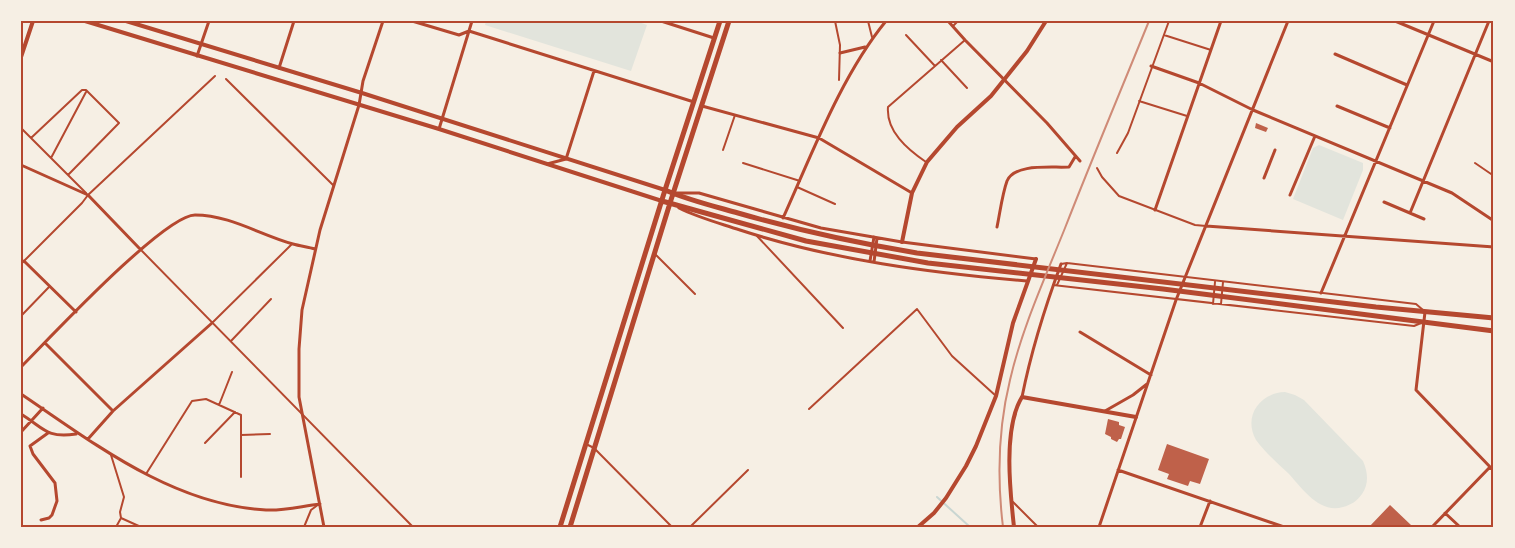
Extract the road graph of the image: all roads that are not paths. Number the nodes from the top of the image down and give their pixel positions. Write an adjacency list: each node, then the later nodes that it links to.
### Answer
1 (33, 21): 39 (street)
2 (85, 21): 38 (street)
3 (126, 21): 32 (street)
4 (209, 21): 32 (street)
5 (294, 21): 44 (street)
6 (383, 21): 54 (street)
7 (412, 21): 25 (street)
8 (472, 21): 25 (street)
9 (661, 21): 30 (street)
10 (720, 21): 30 (main road)
11 (729, 21): 58 (main road)
12 (835, 21): 35 (lane)
13 (868, 21): 29 (lane)
14 (886, 21): 29 (street)
15 (948, 21): 24 (street)
16 (958, 21): 24 (lane)
17 (1046, 21): 48 (street)
18 (1169, 21): 27 (lane)
19 (1221, 21): 34 (street)
20 (1288, 21): 60 (street)
21 (1395, 21): 28 (street)
22 (1434, 21): 28 (street)
23 (1489, 21): 37 (street)
24 (953, 26): 31 (street)
25 (469, 31): 45 (street); 63 (street)
26 (906, 35): 42 (lane)
27 (1164, 35): 34 (lane); 43 (lane)
28 (1428, 35): 37 (street); 51 (street)
29 (872, 37): 33 (street)
30 (714, 38): 56 (main road)
31 (964, 40): 40 (lane); 48 (street)
32 (202, 44): 38 (street); 44 (street)
33 (866, 47): 35 (street); 69 (street)
34 (1211, 50): 50 (street)
35 (840, 53): 49 (lane)
36 (1335, 54): 51 (street)
37 (1475, 55): 41 (street); 87 (street)
38 (197, 56): 57 (street)
39 (21, 57)
40 (941, 60): 42 (lane); 52 (lane)
41 (1494, 62)
42 (935, 66): 77 (lane)
43 (1151, 66): 50 (street); 55 (lane)
44 (279, 68): 54 (street)
45 (594, 71): 56 (street); 75 (street)
46 (215, 76): 94 (lane)
47 (226, 79): 89 (lane)
48 (1005, 79): 73 (street); 77 (street)
49 (840, 80)
50 (1199, 82): 60 (street); 62 (street)
51 (1407, 85): 65 (street)
52 (967, 88)
53 (86, 90): 68 (lane); 74 (lane); 84 (lane)
54 (362, 93): 57 (street); 63 (street)
55 (1139, 100): 62 (lane); 72 (lane)
56 (694, 102): 91 (main road)
57 (359, 105): 66 (street); 89 (street)
58 (702, 106): 61 (street); 92 (main road)
59 (1337, 106): 65 (street)
60 (1253, 110): 67 (street); 105 (street)
61 (735, 115): 69 (street); 70 (lane)
62 (1187, 117): 100 (street)
63 (442, 119): 66 (street); 75 (street)
64 (21, 128): 68 (lane)
65 (1390, 128): 76 (street)
66 (439, 129): 81 (street)
67 (1315, 136): 76 (street); 95 (street)
68 (31, 138): 74 (lane)
69 (819, 138): 88 (street); 93 (street)
70 (723, 150)
71 (1275, 150): 86 (street)
72 (1117, 153)
73 (1075, 157): 78 (street); 106 (street)
74 (51, 158): 84 (lane)
75 (566, 159): 81 (street); 91 (street)
76 (1376, 161): 87 (street); 108 (street)
77 (927, 162): 93 (street)
78 (1080, 162)
79 (742, 163): 88 (lane)
80 (1475, 163): 85 (lane)
81 (547, 164): 96 (street)
82 (21, 165): 94 (street)
83 (1097, 168): 100 (lane)
84 (68, 175): 94 (lane)
85 (1494, 176)
86 (1264, 178)
87 (1423, 180): 101 (street); 104 (street)
88 (800, 181): 90 (street)
89 (333, 185): 114 (street)
90 (797, 187): 99 (lane); 102 (street)
91 (665, 190): 92 (main road); 96 (main road)
92 (673, 193): 98 (main road); 102 (street); 133 (main road)
93 (912, 193): 110 (street)
94 (88, 195): 113 (street); 118 (lane)
95 (1290, 195)
96 (662, 200): 98 (main road); 168 (main road)
97 (1384, 202): 101 (street)
98 (670, 203): 107 (street); 115 (main road); 137 (main road)
99 (835, 204)
100 (1155, 210): 105 (lane)
101 (1410, 213): 103 (street)
102 (783, 218): 109 (street)
103 (1424, 219)
104 (1494, 221)
105 (1206, 226): 108 (street); 121 (street)
106 (997, 227)
107 (757, 236): 117 (street); 139 (lane)
108 (1343, 237): 112 (street); 127 (street)
109 (875, 238): 110 (street); 117 (street)
110 (902, 242): 116 (street)
111 (292, 244): 113 (street); 114 (street); 138 (lane)
112 (1494, 247)
113 (140, 249): 134 (street); 138 (lane)
114 (315, 249): 158 (street)
115 (654, 254): 128 (lane); 169 (main road)
116 (1036, 260): 122 (street)
117 (872, 261): 122 (street)
118 (23, 262): 126 (street)
119 (1067, 262): 120 (lane); 121 (lane); 125 (lane)
120 (1061, 264): 125 (street)
121 (1185, 278): 123 (lane); 130 (street)
122 (1027, 281): 149 (street)
123 (1215, 281): 124 (lane); 131 (lane)
124 (1223, 282): 127 (lane); 132 (lane)
125 (1055, 285): 130 (lane); 150 (street)
126 (50, 286): 134 (street); 135 (lane)
127 (1321, 293): 133 (lane)
128 (694, 294)
129 (271, 299): 142 (lane)
130 (1176, 300): 131 (lane); 146 (street)
131 (1213, 304): 132 (lane)
132 (1221, 305): 137 (lane)
133 (1425, 311): 136 (main road); 137 (street)
134 (76, 312): 143 (street)
135 (21, 316)
136 (1494, 318)
137 (1424, 322): 140 (main road); 171 (street)
138 (212, 323): 142 (lane); 155 (street)
139 (842, 328)
140 (1494, 330)
141 (1080, 332): 146 (street)
142 (231, 341): 158 (lane)
143 (45, 343): 144 (street); 155 (street)
144 (21, 367)
145 (232, 372): 151 (lane)
146 (1151, 375): 147 (street)
147 (1148, 383): 154 (street); 159 (street)
148 (21, 394): 152 (street)
149 (996, 396): 153 (lane); 192 (street)
150 (1022, 397): 154 (street); 177 (street)
151 (219, 404): 156 (lane); 175 (lane)
152 (43, 408): 160 (street); 163 (street)
153 (809, 409)
154 (1105, 411): 159 (street)
155 (113, 412): 166 (street)
156 (235, 412): 165 (lane); 167 (lane)
157 (21, 414): 160 (street)
158 (302, 414): 179 (street); 187 (lane)
159 (1136, 417): 173 (street)
160 (32, 421): 161 (street); 162 (street)
161 (21, 432)
162 (48, 433): 163 (street); 182 (street)
163 (78, 434): 166 (street)
164 (270, 434): 165 (lane)
165 (241, 435): 176 (lane)
166 (88, 440): 170 (street)
167 (205, 443)
168 (586, 444): 169 (lane); 188 (main road)
169 (594, 448): 189 (main road); 190 (lane)
170 (111, 455): 175 (street); 181 (lane)
171 (1490, 467): 174 (street); 180 (street)
172 (748, 470): 191 (lane)
173 (1118, 470): 178 (street); 195 (street)
174 (1494, 471)
175 (146, 474): 179 (street)
176 (241, 477)
177 (1011, 500): 193 (street); 194 (lane)
178 (1210, 501): 196 (street); 197 (street)
179 (320, 504): 185 (lane); 186 (street)
180 (1445, 513): 198 (street); 199 (street)
181 (121, 518): 183 (lane); 184 (lane)
182 (41, 520)
183 (116, 527)
184 (141, 527)
185 (304, 527)
186 (324, 527)
187 (413, 527)
188 (560, 527)
189 (570, 527)
190 (672, 527)
191 (690, 527)
192 (918, 527)
193 (1014, 527)
194 (1038, 527)
195 (1099, 527)
196 (1200, 527)
197 (1284, 527)
198 (1432, 527)
199 (1460, 527)

